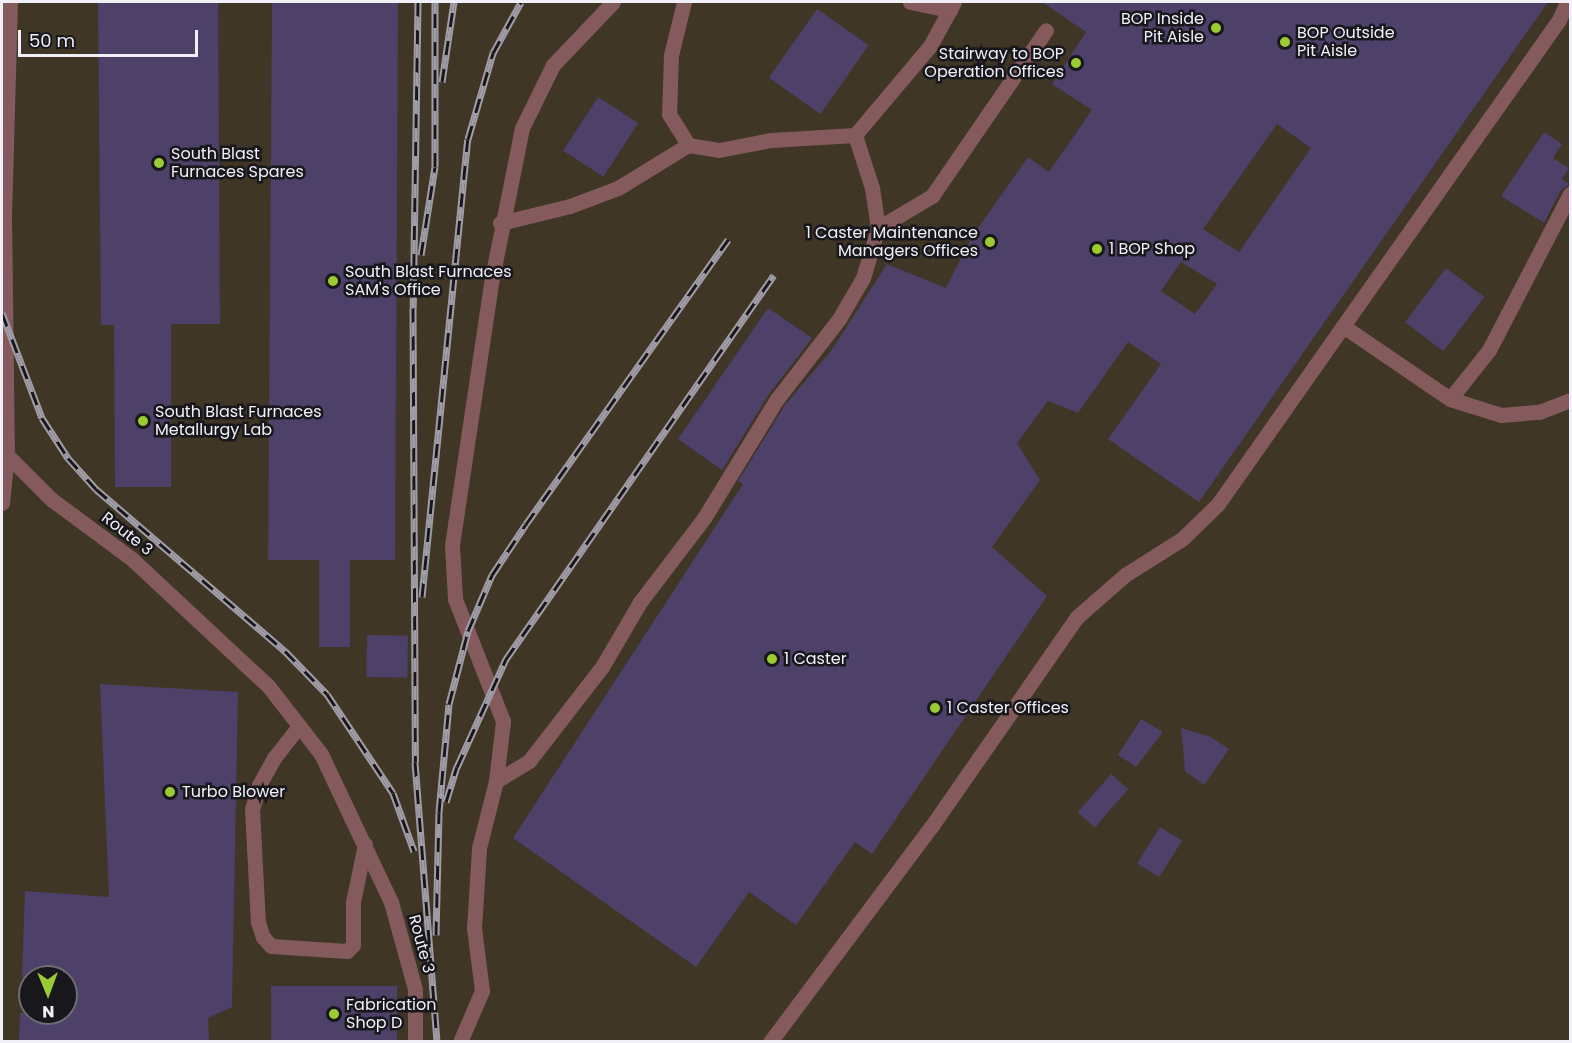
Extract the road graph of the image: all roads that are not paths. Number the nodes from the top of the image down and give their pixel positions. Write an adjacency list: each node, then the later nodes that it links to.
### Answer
1 (613, 2): 11 (street)
2 (684, 2): 9 (street)
3 (910, 2): 6 (street)
4 (1567, 2): 13 (street)
5 (7, 5): 16 (street)
6 (952, 6): 8 (street)
7 (1046, 30): 12 (street)
8 (855, 135): 9 (street); 12 (street)
9 (688, 145): 11 (street)
10 (1570, 194): 14 (street)
11 (500, 224): 19 (street)
12 (878, 228): 19 (street)
13 (1343, 326): 14 (street); 23 (street)
14 (1450, 399): 15 (street)
15 (1570, 400)
16 (7, 455): 17 (street); 18 (street, Route 3)
17 (2, 503)
18 (299, 726): 20 (street, Route 3); 20 (street)
19 (496, 782): 22 (street)
20 (365, 844): 21 (street, Route 3)
21 (415, 1041)
22 (460, 1041)
23 (770, 1041)

